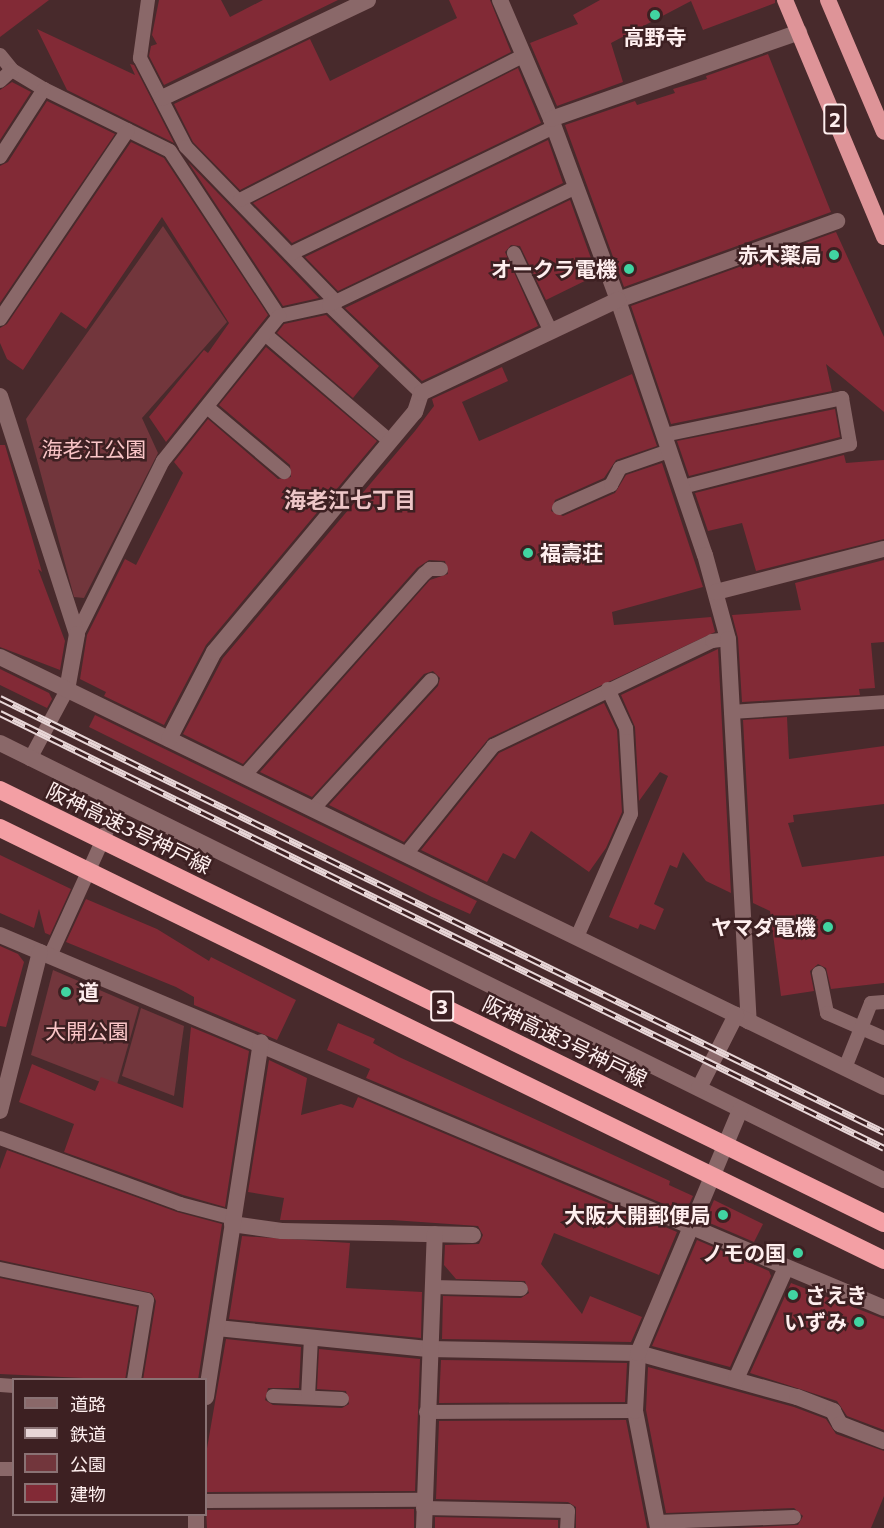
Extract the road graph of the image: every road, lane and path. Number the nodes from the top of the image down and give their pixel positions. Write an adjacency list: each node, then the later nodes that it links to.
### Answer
1 (148, 0): 12 (lane)
2 (368, 0): 12 (street)
3 (500, 0): 8 (street)
4 (785, 0): 6 (highway, 2)
5 (828, 0): 15 (highway, 2)
6 (799, 33): 13 (street); 22 (highway, 2)
7 (0, 55): 9 (lane)
8 (524, 55): 13 (street); 20 (lane)
9 (12, 70): 10 (lane); 11 (lane)
10 (0, 81)
11 (44, 89): 14 (lane); 18 (lane)
12 (162, 98): 16 (lane)
13 (553, 123): 19 (street); 24 (lane)
14 (128, 130): 17 (lane); 28 (lane)
15 (884, 132)
16 (186, 147): 17 (lane); 20 (lane)
17 (174, 156): 27 (lane)
18 (0, 157)
19 (576, 187): 25 (street); 26 (lane)
20 (240, 200): 24 (lane)
21 (837, 221): 25 (street)
22 (884, 237)
23 (514, 253): 29 (lane)
24 (290, 254): 26 (lane)
25 (618, 300): 29 (street); 35 (street)
26 (332, 303): 27 (lane); 31 (lane)
27 (279, 316): 30 (lane)
28 (0, 319)
29 (550, 332): 31 (street)
30 (265, 334): 33 (lane); 34 (lane)
31 (421, 393): 34 (street)
32 (0, 396): 42 (street)
33 (207, 407): 36 (lane); 42 (lane)
34 (390, 441): 50 (street)
35 (666, 443): 37 (street); 37 (lane); 38 (lane)
36 (284, 472)
37 (682, 487): 41 (street)
38 (559, 508)
39 (884, 549): 41 (street)
40 (441, 569): 53 (lane)
41 (716, 592): 43 (street)
42 (77, 634): 46 (street)
43 (728, 639): 47 (lane); 49 (street)
44 (0, 657): 46 (street)
45 (431, 680): 56 (lane)
46 (68, 690): 50 (street); 52 (lane)
47 (608, 690): 58 (lane); 60 (lane)
48 (884, 702): 49 (lane)
49 (731, 712): 64 (street)
50 (169, 739): 53 (street)
51 (0, 744): 52 (street)
52 (30, 759): 55 (street)
53 (244, 776): 56 (street)
54 (0, 790): 75 (highway, 阪神高速3号神戸線 / 3)
55 (120, 802): 61 (lane); 69 (street)
56 (313, 809): 58 (street)
57 (0, 828): 79 (highway, 3)
58 (406, 854): 60 (street)
59 (0, 935): 61 (street)
60 (577, 938): 64 (street)
61 (45, 954): 66 (street); 71 (street)
62 (819, 973): 65 (lane)
63 (884, 1002): 67 (lane)
64 (743, 1018): 67 (street); 69 (street)
65 (884, 1038)
66 (261, 1042): 74 (street); 76 (street)
67 (845, 1068): 68 (street)
68 (884, 1087)
69 (699, 1088): 70 (street)
70 (740, 1110): 73 (street); 76 (street)
71 (0, 1111)
72 (0, 1138): 74 (lane)
73 (884, 1180)
74 (232, 1221): 77 (street); 85 (street)
75 (884, 1223)
76 (691, 1226): 80 (street); 88 (street)
77 (435, 1234): 78 (street); 82 (street)
78 (473, 1235)
79 (884, 1260)
80 (786, 1268): 84 (street); 90 (street)
81 (0, 1269): 89 (lane)
82 (432, 1287): 83 (lane); 87 (street)
83 (521, 1289)
84 (884, 1308)
85 (217, 1328): 86 (street); 91 (street)
86 (311, 1337): 87 (street); 93 (lane)
87 (428, 1349): 88 (street); 96 (street)
88 (638, 1353): 90 (street); 95 (street)
89 (134, 1378)
90 (736, 1379): 97 (street)
91 (207, 1390)
92 (273, 1395): 93 (lane)
93 (308, 1397): 94 (lane)
94 (342, 1399)
95 (635, 1411): 96 (lane); 101 (street)
96 (426, 1412): 99 (street)
97 (884, 1441)
98 (207, 1501): 99 (lane)
99 (423, 1504): 102 (street); 103 (lane)
100 (794, 1517): 101 (lane)
101 (657, 1525)
102 (424, 1528)
103 (567, 1528)

